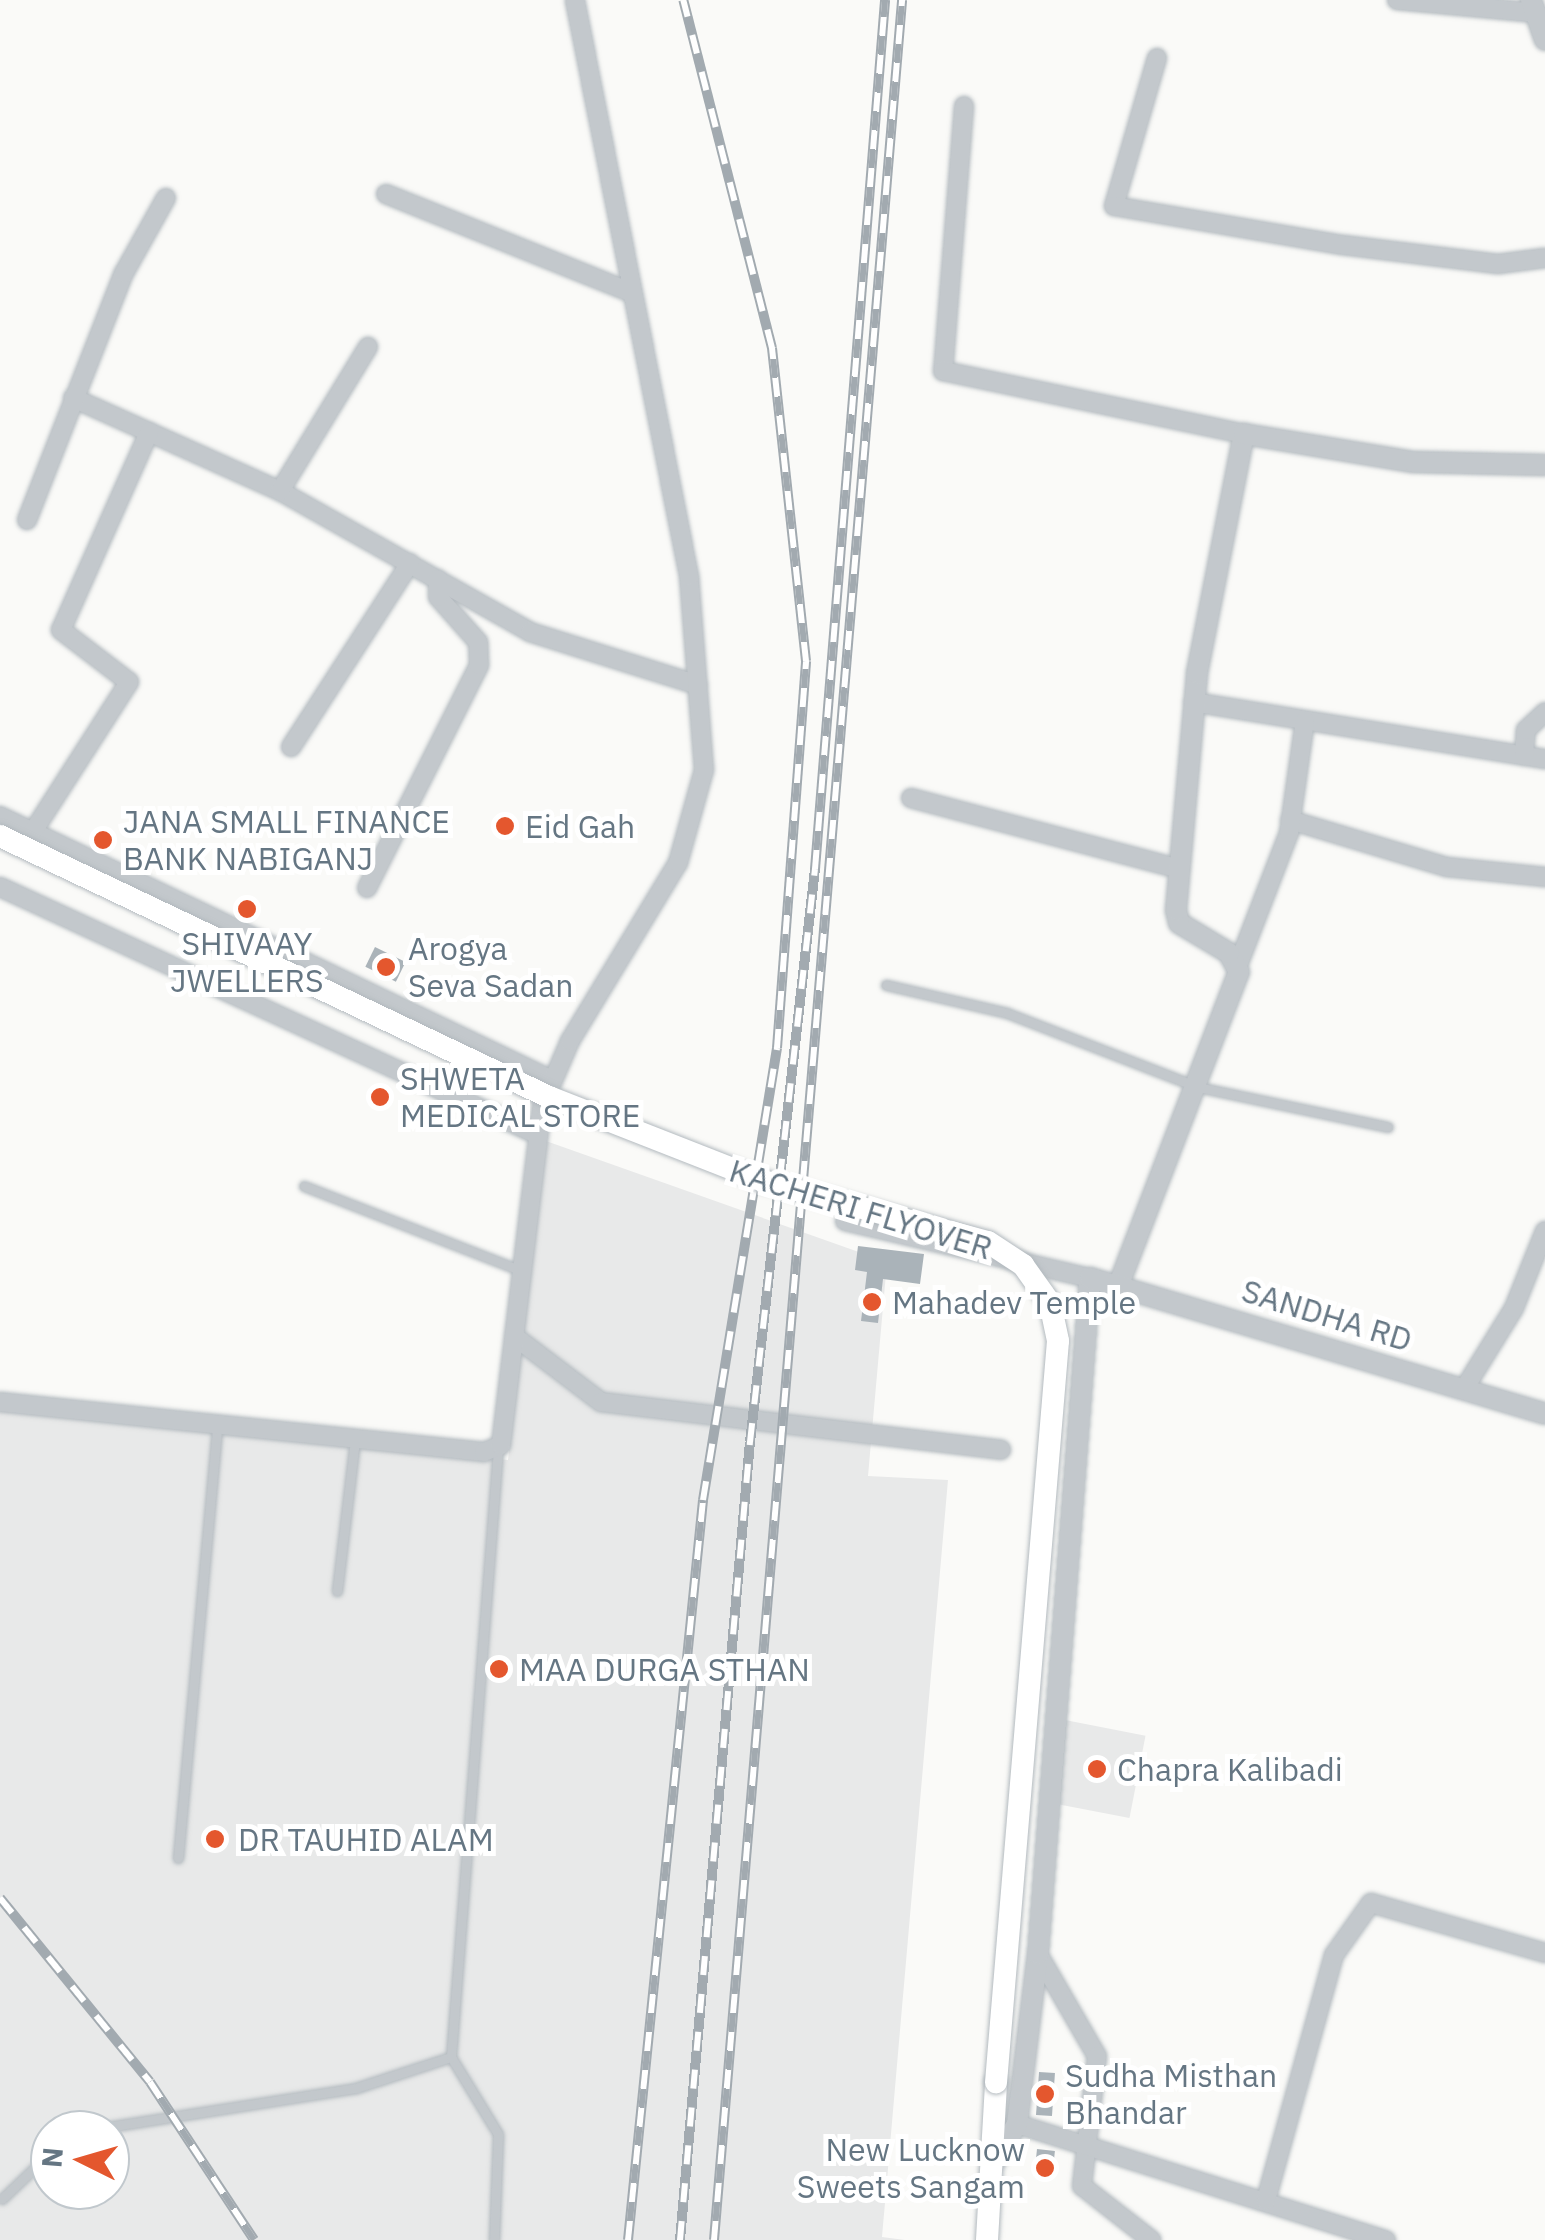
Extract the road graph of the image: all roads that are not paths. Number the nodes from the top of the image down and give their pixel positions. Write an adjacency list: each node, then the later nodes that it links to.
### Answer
1 (575, 0): 10 (street)
2 (1397, 0): 3 (street)
3 (1534, 6): 4 (street)
4 (1545, 40)
5 (1158, 58): 9 (street)
6 (964, 106): 14 (street)
7 (386, 194): 10 (street)
8 (166, 198): 12 (street)
9 (1545, 258)
10 (632, 294): 20 (street)
11 (368, 347): 16 (street)
12 (73, 398): 13 (street); 17 (street)
13 (149, 432): 16 (street); 30 (street)
14 (1244, 434): 15 (street); 21 (street)
15 (1545, 465)
16 (280, 491): 18 (street)
17 (27, 520)
18 (410, 563): 19 (street); 24 (street)
19 (438, 579): 20 (street); 35 (street)
20 (698, 685): 38 (street)
21 (1193, 702): 23 (street); 32 (street)
22 (1545, 712): 25 (street)
23 (1305, 722): 25 (street); 29 (street)
24 (291, 747)
25 (1524, 756): 26 (street)
26 (1545, 759)
27 (911, 798): 32 (street)
28 (0, 816): 30 (street)
29 (1290, 820): 33 (street); 36 (street)
30 (34, 830): 38 (street)
31 (0, 836): 64 (main road, KACHERI FLYOVER, bridge)
32 (1179, 869): 36 (street)
33 (1545, 877)
34 (0, 886): 41 (street)
35 (367, 888)
36 (1238, 966): 39 (street)
37 (886, 985): 39 (lane)
38 (552, 1080): 41 (street)
39 (1198, 1087): 40 (lane); 47 (street)
40 (1388, 1127)
41 (536, 1134): 45 (street)
42 (304, 1186): 45 (lane)
43 (845, 1221): 46 (street)
44 (1545, 1231): 49 (street)
45 (521, 1270): 48 (street)
46 (1090, 1278): 47 (street, SANDHA RD); 59 (street)
47 (1119, 1284): 49 (street, SANDHA RD)
48 (514, 1336): 54 (street); 55 (street)
49 (1464, 1389): 51 (street, SANDHA RD)
50 (0, 1402): 52 (street)
51 (1545, 1414)
52 (216, 1428): 53 (street); 57 (lane)
53 (355, 1439): 54 (street); 56 (lane)
54 (498, 1449): 60 (lane)
55 (1001, 1450)
56 (337, 1591)
57 (178, 1858)
58 (1545, 1952): 67 (street)
59 (1038, 1954): 62 (street); 63 (street)
60 (451, 2057): 61 (lane); 68 (lane)
61 (130, 2123)
62 (1017, 2124): 63 (street); 64 (street)
63 (1084, 2140): 67 (street); 70 (street)
64 (990, 2170): 69 (main road, KACHERI FLYOVER)
65 (30, 2172): 66 (lane)
66 (2, 2199)
67 (1266, 2200): 71 (street)
68 (494, 2240)
69 (987, 2240)
70 (1151, 2240)
71 (1386, 2240)

